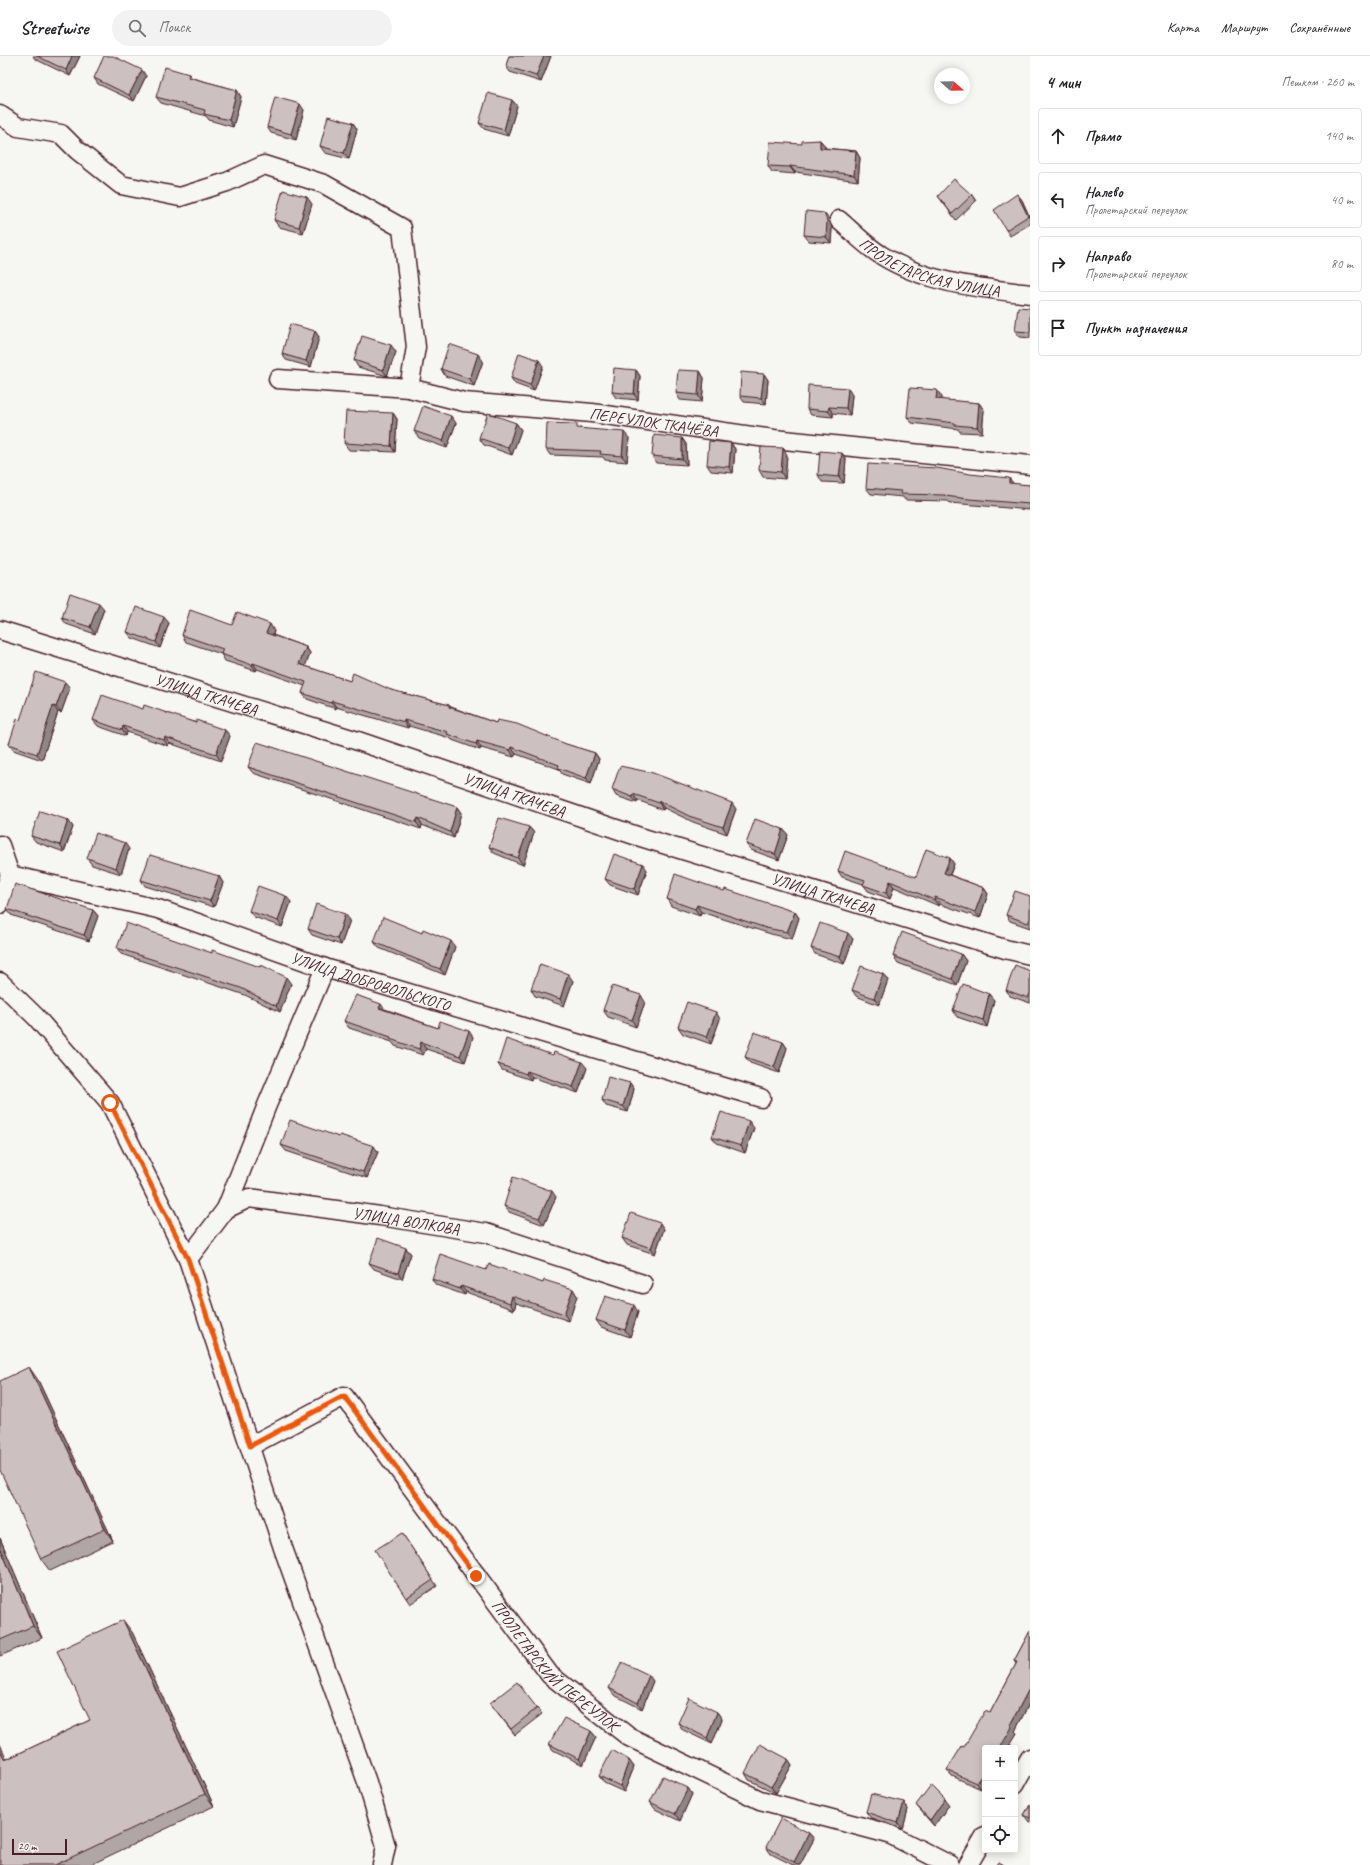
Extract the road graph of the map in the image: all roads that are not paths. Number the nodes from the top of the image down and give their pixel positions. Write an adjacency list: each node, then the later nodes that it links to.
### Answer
1 (0, 115): 5 (street)
2 (839, 220): 3 (street, ПРОЛЕТАРСКАЯ УЛИЦА)
3 (1030, 294)
4 (278, 380): 5 (street, ПЕРЕУЛОК ТКАЧЁВА)
5 (410, 388): 6 (street, ПЕРЕУЛОК ТКАЧЁВА)
6 (1030, 465)
7 (0, 630): 11 (street, УЛИЦА ТКАЧЕВА)
8 (0, 845): 9 (street)
9 (10, 875): 10 (street); 12 (street, УЛИЦА ДОБРОВОЛЬСКОГО)
10 (0, 904)
11 (1030, 955)
12 (325, 968): 14 (street, УЛИЦА ДОБРОВОЛЬСКОГО); 15 (street)
13 (0, 982): 16 (street)
14 (761, 1098)
15 (226, 1209): 16 (street, УЛИЦА ВОЛКОВА); 17 (street, УЛИЦА ВОЛКОВА)
16 (188, 1259): 18 (street)
17 (643, 1284)
18 (250, 1446): 22 (street); 23 (street, ПРОЛЕТАРСКИЙ ПЕРЕУЛОК)
19 (1030, 1758): 20 (street)
20 (1017, 1781)
21 (982, 1841): 24 (street)
22 (382, 1865)
23 (950, 1865)
24 (968, 1865)

